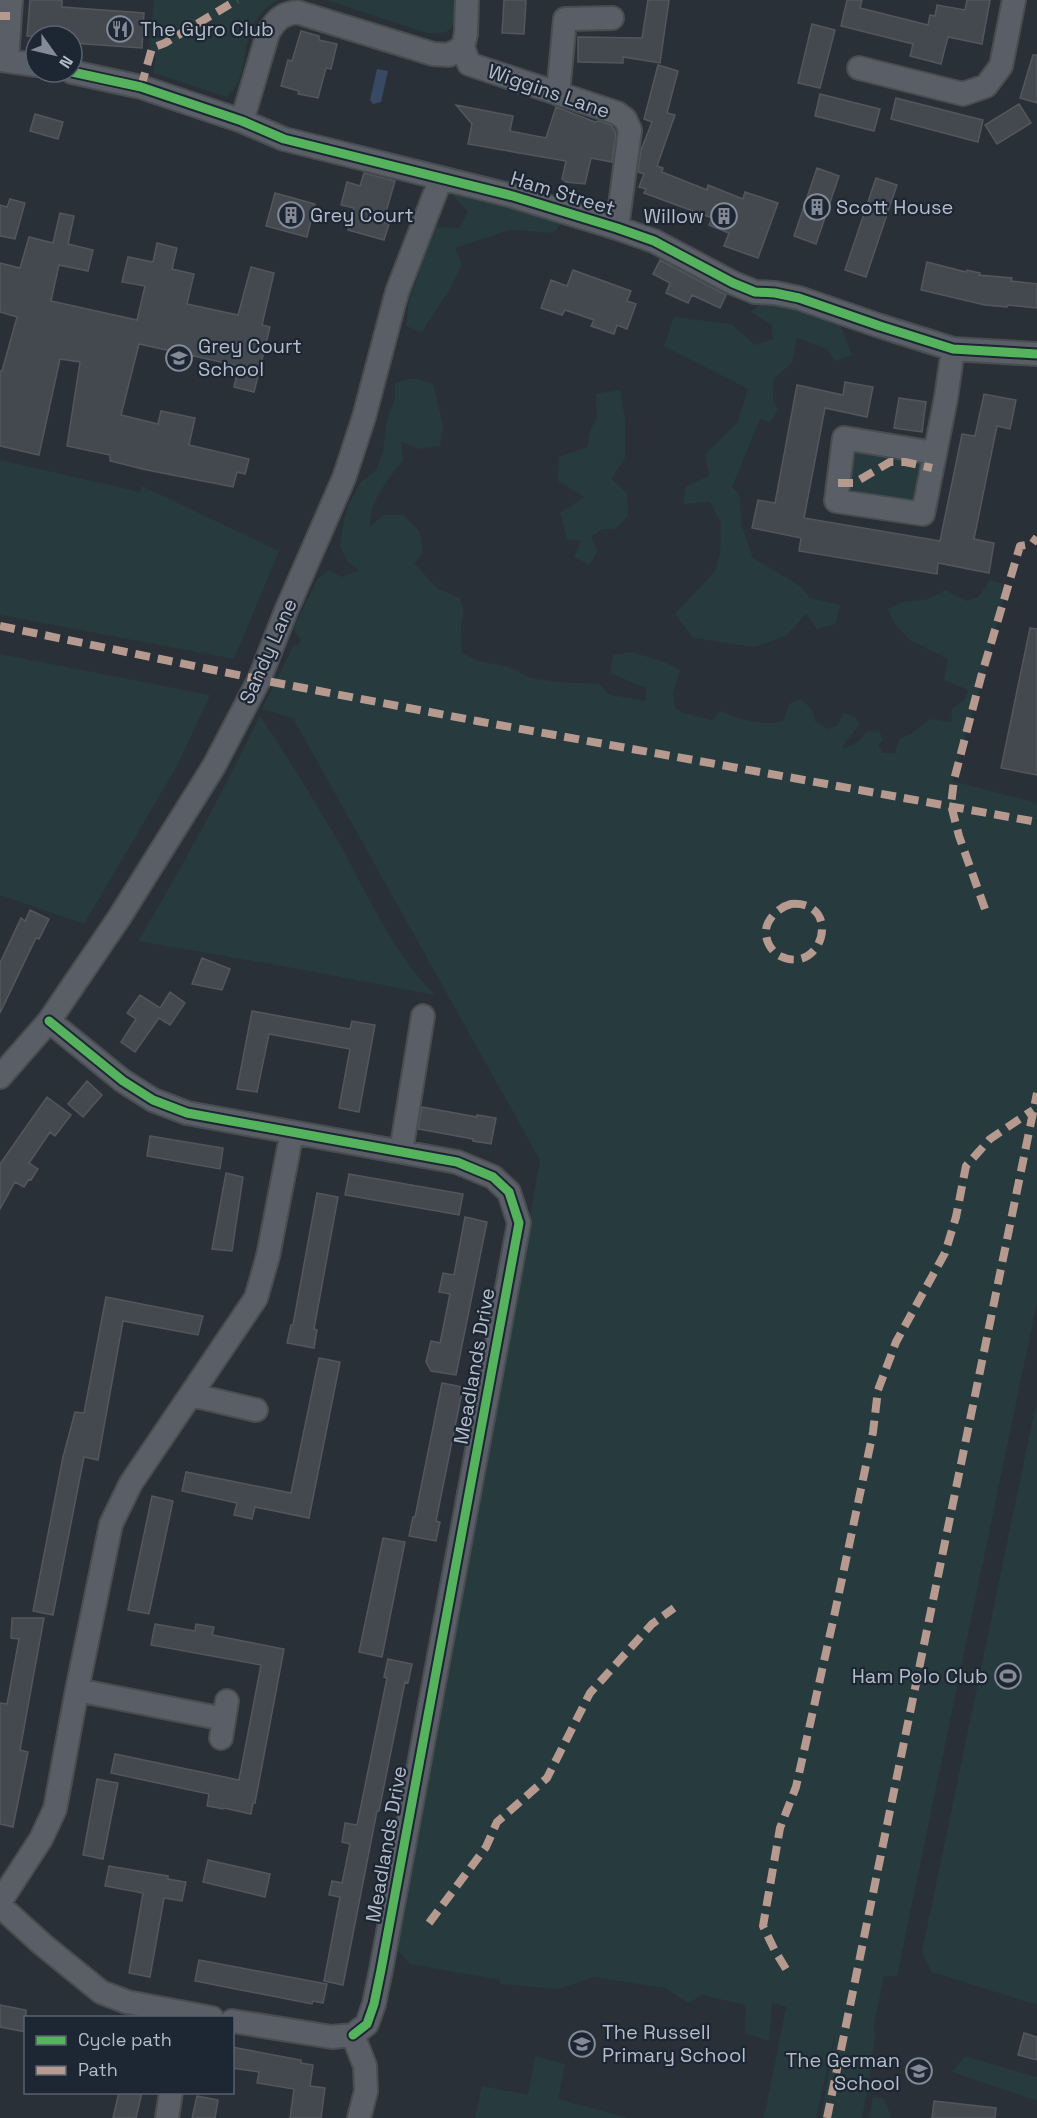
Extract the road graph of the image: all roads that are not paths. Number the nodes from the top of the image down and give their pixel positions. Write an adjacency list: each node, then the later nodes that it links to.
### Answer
1 (11, 0): 6 (street)
2 (467, 0): 5 (street)
3 (1014, 0): 8 (street)
4 (612, 18): 10 (street)
5 (463, 47): 10 (street, Wiggins Lane); 11 (street)
6 (4, 61): 7 (street)
7 (24, 64)
8 (859, 68)
9 (84, 75): 11 (street, Ham Street)
10 (558, 94): 13 (street, Wiggins Lane)
11 (242, 121): 12 (street, Ham Street)
12 (441, 178): 13 (street, Ham Street); 18 (street, Sandy Lane)
13 (616, 228): 14 (street, Ham Street)
14 (953, 349): 15 (street, Ham Street); 16 (street)
15 (1037, 354)
16 (934, 453): 16 (street)
17 (423, 1016): 21 (street)
18 (49, 1021): 19 (street, Sandy Lane); 20 (street, Meadlands Drive)
19 (0, 1077)
20 (292, 1132): 21 (street, Meadlands Drive); 22 (street)
21 (401, 1152): 29 (street, Meadlands Drive)
22 (192, 1395): 23 (street); 24 (street)
23 (256, 1410)
24 (77, 1690): 25 (street); 26 (street)
25 (224, 1719)
26 (0, 1904): 27 (street)
27 (186, 2015)
28 (234, 2021): 29 (street)
29 (352, 2035): 32 (street)
30 (171, 2094): 31 (street)
31 (167, 2118)
32 (359, 2118)

